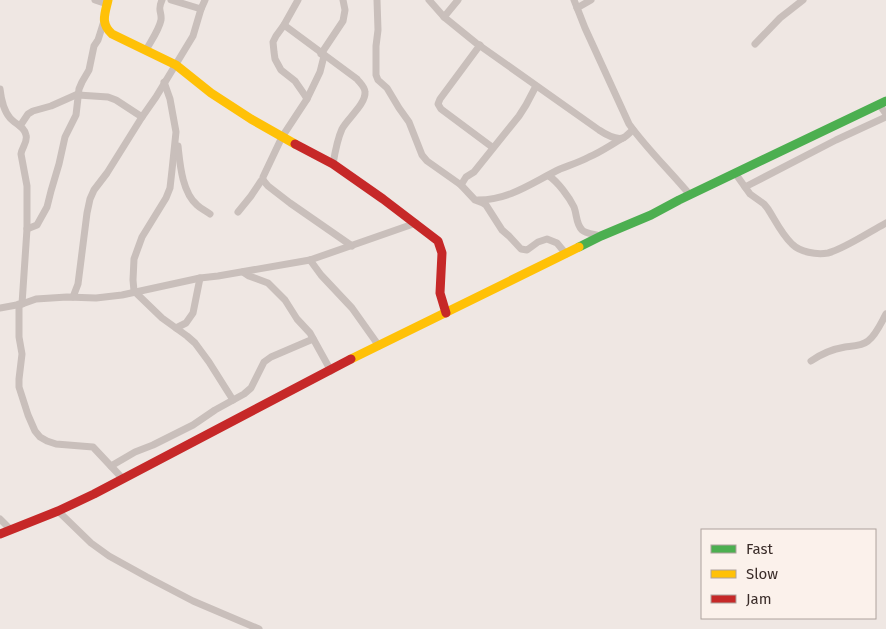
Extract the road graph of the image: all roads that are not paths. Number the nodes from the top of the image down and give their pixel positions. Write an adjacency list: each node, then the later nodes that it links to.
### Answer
1 (95, 0): 12 (street)
2 (162, 0): 20 (street)
3 (171, 0): 14 (street)
4 (205, 0): 14 (street)
5 (298, 0): 17 (street)
6 (343, 0): 21 (street)
7 (377, 0): 41 (street)
8 (429, 0): 15 (street)
9 (458, 0): 15 (street)
10 (591, 0): 13 (street)
11 (803, 0): 18 (street)
12 (108, 2): 16 (street)
13 (576, 4): 32 (street)
14 (201, 9): 22 (street)
15 (444, 17): 19 (street)
16 (104, 21): 20 (street); 26 (street)
17 (284, 26): 21 (street); 27 (street)
18 (755, 44)
19 (480, 45): 24 (street); 36 (street)
20 (146, 50): 22 (street)
21 (323, 55): 27 (street); 37 (street)
22 (176, 65): 23 (street); 34 (street)
23 (164, 82): 30 (street); 33 (street)
24 (536, 86): 35 (street); 36 (street)
25 (0, 88): 31 (street)
26 (78, 94): 30 (street); 31 (street); 49 (street)
27 (307, 99): 34 (street)
28 (883, 102): 29 (street); 38 (street)
29 (886, 115): 42 (street)
30 (142, 116): 56 (street)
31 (20, 126): 49 (street)
32 (633, 130): 35 (street); 43 (street)
33 (176, 132): 46 (street); 57 (street)
34 (282, 137): 37 (street); 40 (street)
35 (623, 138): 39 (street)
36 (492, 148): 41 (street)
37 (332, 164): 48 (street)
38 (735, 173): 42 (street); 43 (street)
39 (549, 176): 44 (street); 50 (street)
40 (263, 180): 45 (street); 51 (street)
41 (461, 185): 44 (street)
42 (745, 187): 47 (street)
43 (690, 195): 50 (street)
44 (475, 200): 52 (street)
45 (238, 212)
46 (210, 214)
47 (886, 222)
48 (416, 224): 51 (street); 62 (street)
49 (27, 229): 60 (street)
50 (601, 236): 52 (street)
51 (352, 246): 53 (street)
52 (566, 254): 62 (street)
53 (310, 260): 54 (street); 66 (street)
54 (243, 272): 55 (street); 65 (street)
55 (200, 278): 57 (street); 64 (street)
56 (78, 284): 58 (street); 59 (street)
57 (134, 291): 59 (street); 64 (street)
58 (73, 298): 59 (street); 60 (street)
59 (92, 298)
60 (21, 304): 61 (street); 70 (street)
61 (0, 308)
62 (446, 313): 66 (street)
63 (886, 314): 67 (street)
64 (176, 328): 69 (street)
65 (313, 339): 68 (street); 69 (street)
66 (378, 346): 68 (street)
67 (811, 361)
68 (331, 371): 71 (street)
69 (233, 400): 70 (street)
70 (111, 466): 71 (street)
71 (123, 479): 72 (street)
72 (58, 511): 74 (street); 76 (street)
73 (0, 519): 74 (street)
74 (10, 529): 75 (street)
75 (0, 534)
76 (259, 629)

